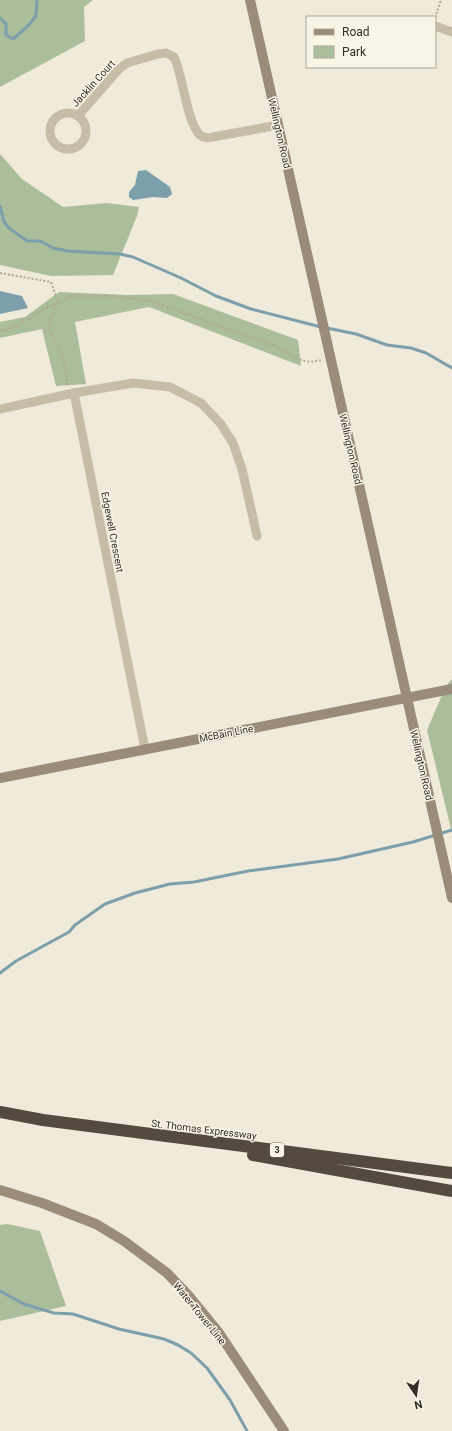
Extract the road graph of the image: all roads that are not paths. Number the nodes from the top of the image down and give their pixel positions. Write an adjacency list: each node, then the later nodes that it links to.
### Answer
1 (250, 0): 5 (main road, Wellington Road)
2 (436, 26): 3 (street)
3 (452, 32)
4 (78, 116): 5 (street, Jacklin Court)
5 (278, 124): 10 (main road, Wellington Road)
6 (72, 394): 7 (street); 8 (street); 11 (street, Edgewell Crescent)
7 (0, 409)
8 (257, 536)
9 (452, 689): 10 (main road, McBain Line)
10 (407, 698): 11 (main road, McBain Line); 13 (main road, Wellington Road)
11 (145, 749): 12 (main road, McBain Line)
12 (1, 775)
13 (452, 898)
14 (0, 1112): 15 (highway, St. Thomas Expressway / 3)
15 (102, 1127): 16 (highway, St. Thomas Expressway / 3); 18 (highway)
16 (452, 1173)
17 (0, 1190): 19 (main road, Water Tower Line)
18 (452, 1191)
19 (284, 1431)

